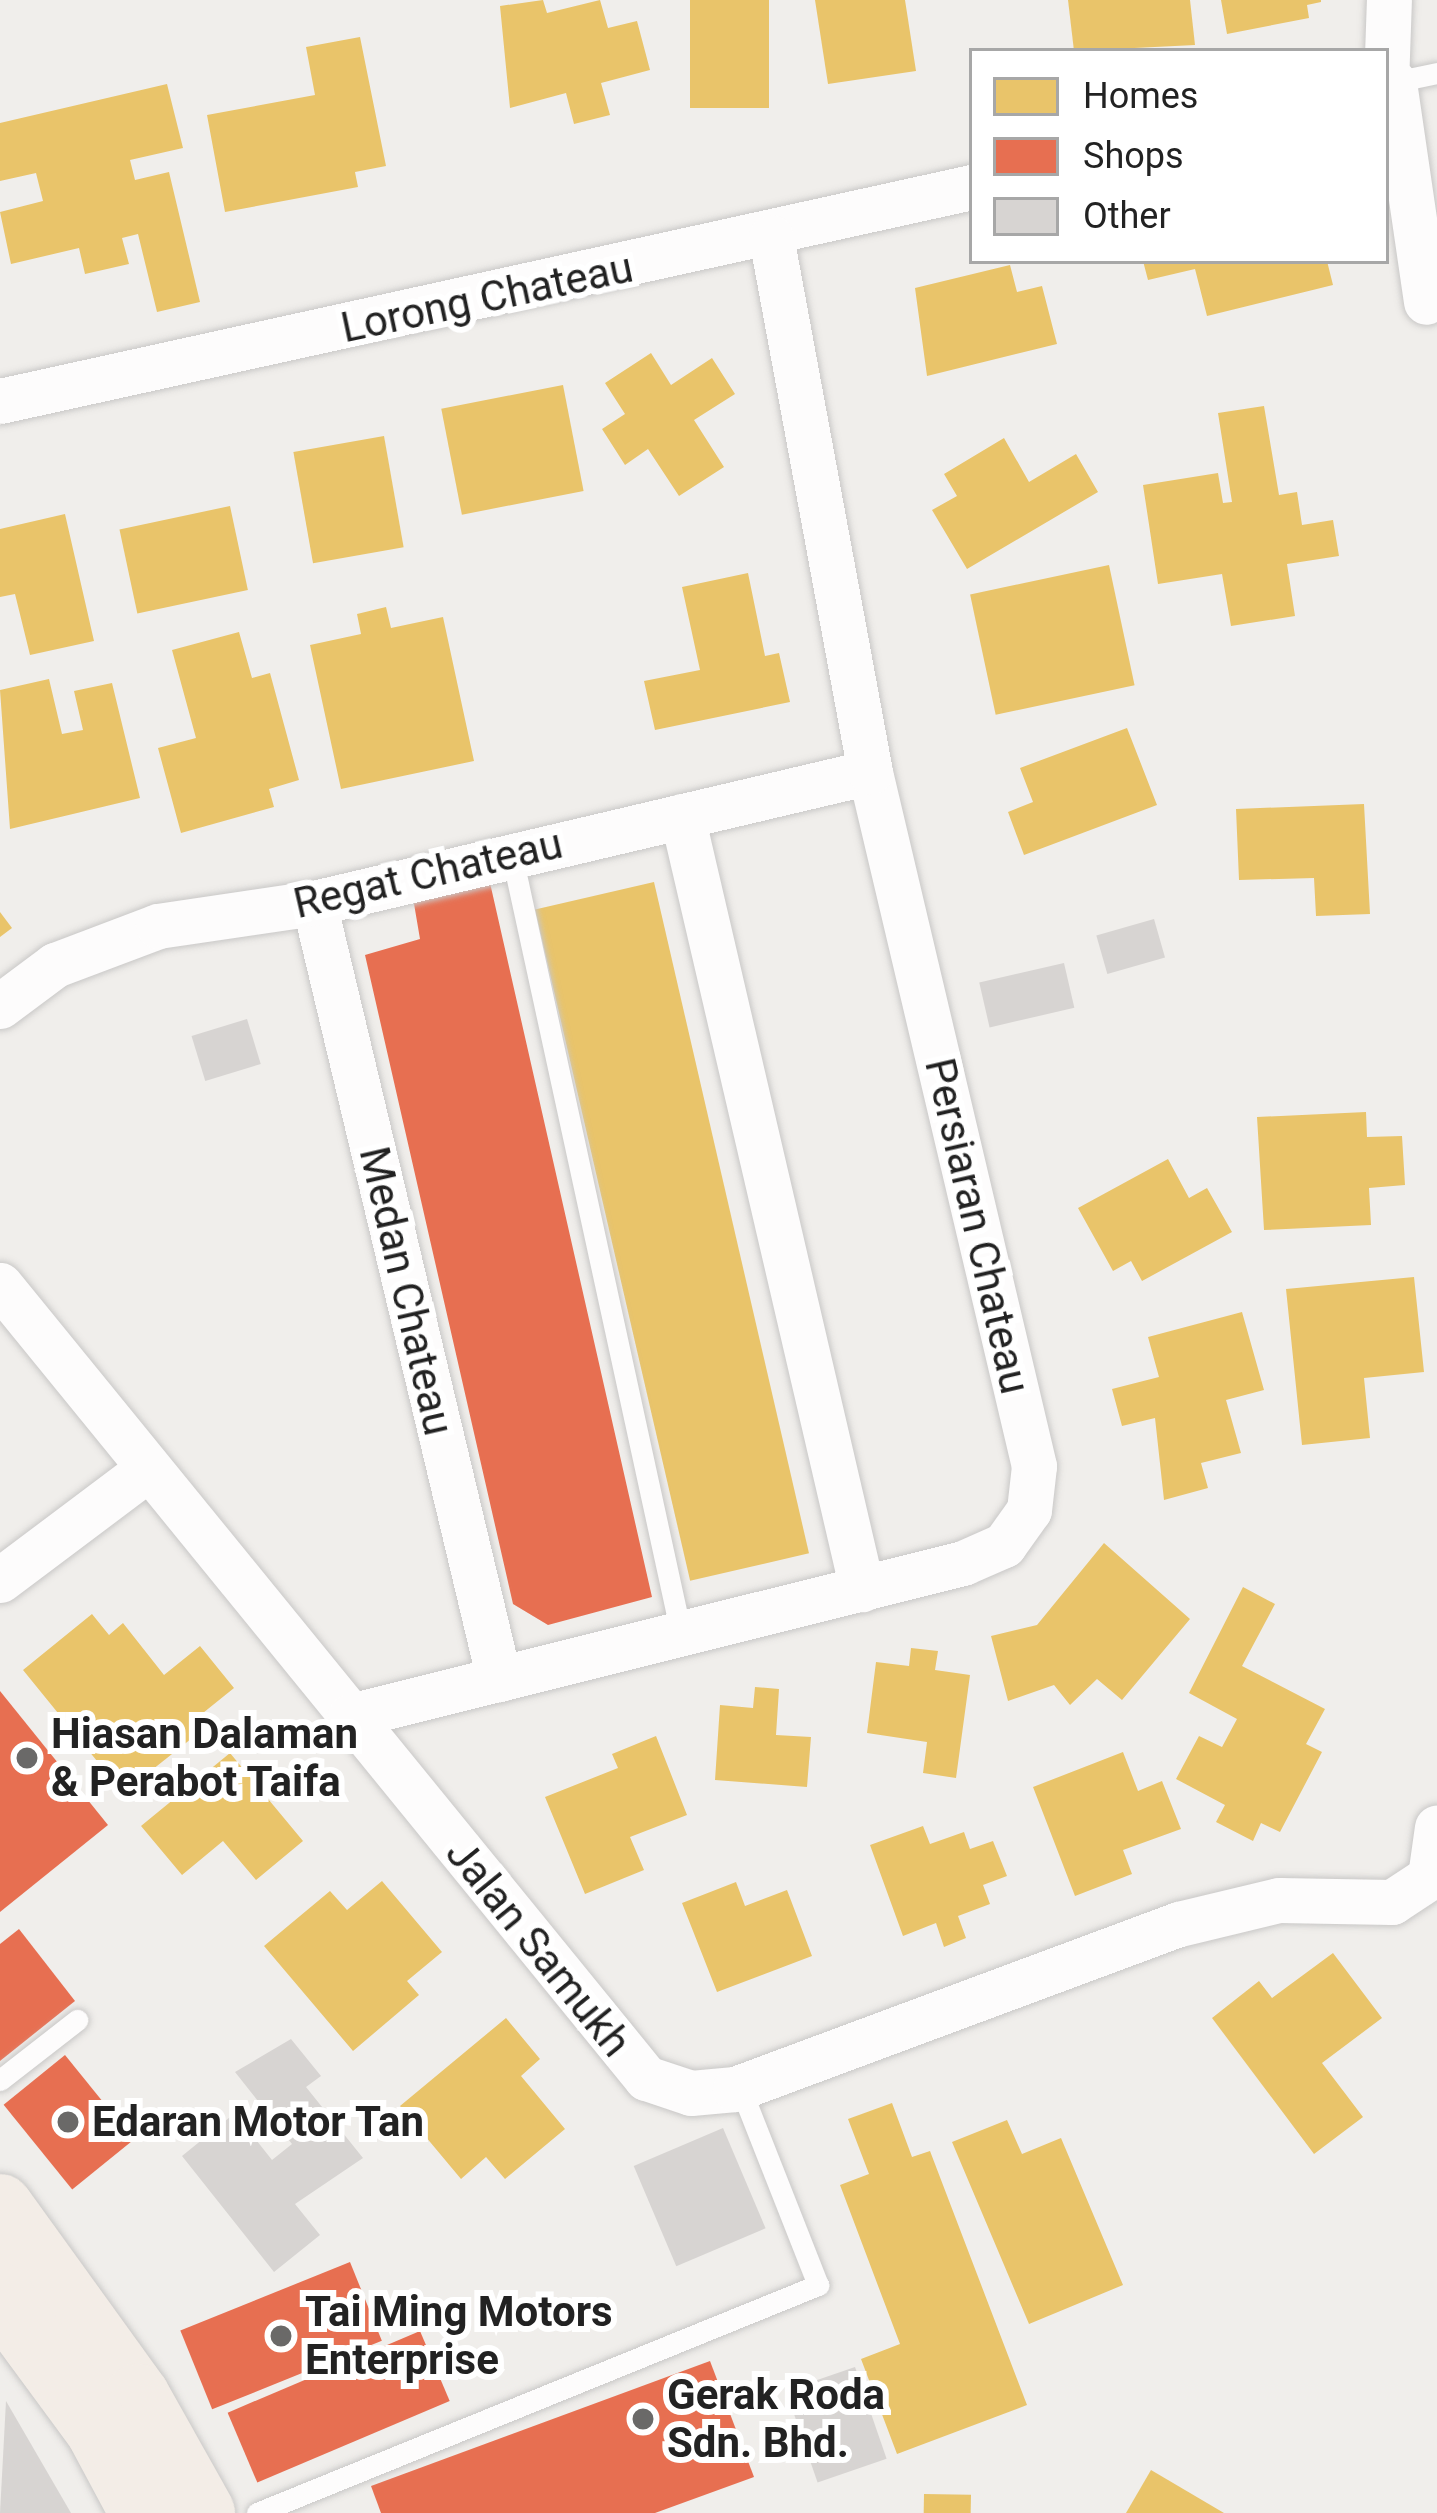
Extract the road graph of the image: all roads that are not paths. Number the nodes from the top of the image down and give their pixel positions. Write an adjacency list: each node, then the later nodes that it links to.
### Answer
1 (1389, 0): 2 (street)
2 (1406, 79): 5 (street)
3 (969, 188): 4 (street, Lorong Chateau)
4 (771, 237): 6 (street, Lorong Chateau); 7 (street, Persiaran Chateau)
5 (1426, 302)
6 (0, 401)
7 (870, 772): 8 (street, Regat Chateau); 15 (street, Persiaran Chateau)
8 (682, 816): 9 (street, Regat Chateau); 15 (street)
9 (512, 856): 10 (street, Regat Chateau); 16 (lane)
10 (314, 903): 11 (street, Regat Chateau); 17 (street, Medan Chateau)
11 (0, 1006)
12 (0, 1285): 13 (street, Jalan Samukh)
13 (146, 1472): 14 (street); 18 (street, Jalan Samukh)
14 (0, 1580)
15 (862, 1588): 16 (street, Persiaran Chateau)
16 (681, 1634): 17 (street, Persiaran Chateau)
17 (499, 1679): 18 (street, Persiaran Chateau)
18 (350, 1716): 22 (street, Jalan Samukh)
19 (1437, 1827): 22 (street, Jalan Samukh)
20 (77, 2020): 21 (lane)
21 (0, 2080)
22 (740, 2087): 27 (lane)
23 (0, 2207): 26 (main road)
24 (0, 2296): 25 (main road)
25 (143, 2513)
26 (202, 2513)
27 (257, 2513)

